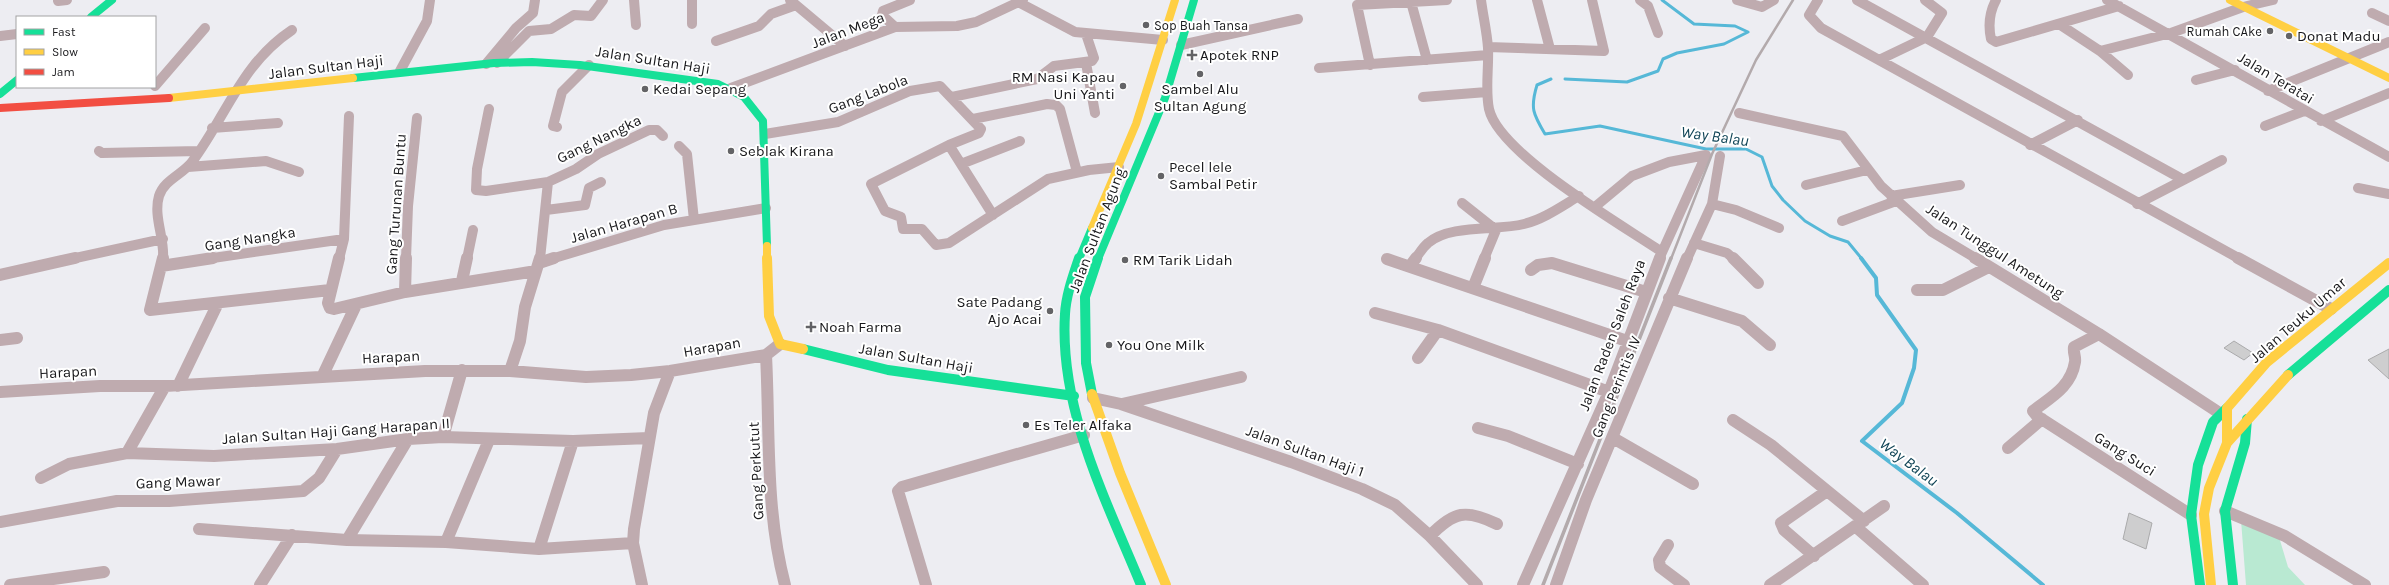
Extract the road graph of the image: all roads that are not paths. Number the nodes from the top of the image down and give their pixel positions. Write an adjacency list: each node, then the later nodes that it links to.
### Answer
1 (112, 0): 30 (main road)
2 (430, 0): 62 (street)
3 (535, 0): 57 (street)
4 (603, 0): 57 (street)
5 (634, 0): 35 (street)
6 (692, 0): 33 (street)
7 (910, 0): 37 (street)
8 (1175, 0): 45 (main road, Jalan Sultan Agung)
9 (1194, 0): 48 (main road, Jalan Sultan Agung)
10 (1447, 0): 26 (street)
11 (1480, 0): 51 (street, Jalan Raden Saleh Raya)
12 (1537, 0): 50 (street)
13 (1592, 0): 50 (street)
14 (1640, 0): 39 (street)
15 (1737, 0): 16 (street)
16 (1774, 0)
17 (1818, 0): 55 (street)
18 (1857, 0): 44 (street)
19 (1925, 0): 44 (street)
20 (1996, 0): 34 (street)
21 (2107, 0): 27 (street, Jalan Teratai)
22 (2230, 0): 28 (main road)
23 (2273, 0): 28 (street)
24 (1019, 1): 37 (street, Jalan Mega); 42 (street)
25 (793, 2): 46 (street); 49 (street)
26 (1411, 2): 54 (street); 59 (street)
27 (2119, 6): 34 (street); 40 (street, Jalan Teratai)
28 (2243, 7): 40 (street); 53 (main road)
29 (2372, 13): 32 (street)
30 (92, 16)
31 (1298, 19): 48 (street)
32 (2389, 21)
33 (692, 24)
34 (2059, 24): 52 (street)
35 (636, 25)
36 (205, 28): 67 (street)
37 (895, 28): 49 (street, Jalan Mega)
38 (292, 30): 72 (street)
39 (1658, 33)
40 (2171, 33): 52 (street); 61 (street, Jalan Teratai)
41 (16, 34): 43 (street)
42 (1086, 34): 45 (street); 56 (street)
43 (0, 36)
44 (1927, 37): 55 (street); 88 (street)
45 (1163, 40): 76 (main road, Jalan Sultan Agung)
46 (716, 41)
47 (2389, 42): 53 (street)
48 (1181, 45): 78 (main road, Jalan Sultan Agung)
49 (845, 46): 69 (street, Jalan Mega)
50 (1550, 49): 51 (street)
51 (1488, 51): 54 (street); 71 (street, Jalan Raden Saleh Raya)
52 (2100, 51): 63 (street)
53 (2351, 59): 64 (main road); 70 (street)
54 (1427, 60): 59 (street)
55 (1879, 60): 99 (street)
56 (1086, 63): 75 (street); 83 (street)
57 (492, 64): 58 (main road, Jalan Sultan Haji); 62 (main road, Jalan Sultan Haji)
58 (589, 65): 69 (main road, Jalan Sultan Haji); 92 (street)
59 (1370, 65): 60 (street)
60 (1319, 68)
61 (2235, 70): 65 (street); 70 (street, Jalan Teratai)
62 (400, 71): 72 (main road, Jalan Sultan Haji)
63 (2128, 75)
64 (2389, 78)
65 (2196, 80)
66 (16, 81): 74 (main road)
67 (156, 86)
68 (154, 88): 79 (street)
69 (731, 88): 94 (main road, Jalan Sultan Haji)
70 (2268, 91): 82 (street, Jalan Teratai)
71 (1487, 92): 77 (street); 118 (street, Jalan Raden Saleh Raya)
72 (235, 93): 79 (main road, Jalan Sultan Haji); 93 (street)
73 (2389, 93): 89 (street)
74 (0, 94)
75 (952, 97): 87 (street, Gang Labola); 94 (street, Gang Labola)
76 (1147, 97): 78 (main road); 107 (main road, Jalan Sultan Agung)
77 (1422, 97)
78 (1165, 98): 176 (main road, Jalan Sultan Agung)
79 (143, 100): 80 (main road, Jalan Sultan Haji)
80 (0, 108)
81 (489, 109): 112 (street, Gang Nangka)
82 (2304, 111): 89 (street, Jalan Teratai); 91 (street)
83 (1095, 113)
84 (1739, 113): 108 (street, Jalan Tunggul Ametung)
85 (349, 116): 133 (street)
86 (417, 118): 150 (street, Gang Turunan Buntu)
87 (973, 118): 97 (street); 110 (street)
88 (2078, 120): 99 (street); 111 (street)
89 (2321, 121): 103 (street, Jalan Teratai)
90 (278, 123): 93 (street)
91 (2265, 126)
92 (557, 127)
93 (212, 128): 101 (street)
94 (765, 134): 124 (main road, Jalan Sultan Haji)
95 (663, 136): 112 (street, Gang Nangka)
96 (1020, 141): 105 (street)
97 (949, 145): 105 (street); 126 (street)
98 (679, 146): 127 (street)
99 (2030, 146): 122 (street)
100 (99, 150): 101 (street)
101 (199, 151): 106 (street)
102 (1720, 156): 121 (street, Gang Perintis IV)
103 (2389, 157)
104 (2222, 160): 111 (street)
105 (961, 164): 126 (street)
106 (188, 167): 109 (street); 132 (street)
107 (1119, 167): 110 (street); 175 (main road, Jalan Sultan Agung)
108 (1867, 170): 114 (street); 119 (street, Jalan Tunggul Ametung)
109 (299, 172)
110 (1077, 172): 126 (street)
111 (2182, 179): 122 (street)
112 (548, 182): 125 (street, Gang Nangka)
113 (601, 182): 125 (street)
114 (1806, 185)
115 (1960, 185): 119 (street)
116 (2358, 188): 117 (street)
117 (2389, 194)
118 (1579, 196): 123 (street, Jalan Raden Saleh Raya); 131 (street)
119 (1894, 198): 128 (street); 141 (street, Jalan Tunggul Ametung)
120 (1462, 203): 131 (street)
121 (1712, 204): 129 (street); 134 (street, Gang Perintis IV)
122 (2137, 204): 155 (street)
123 (1596, 206): 135 (street, Jalan Raden Saleh Raya); 135 (street)
124 (766, 208): 127 (street, Jalan Harapan B); 162 (main road, Jalan Sultan Haji)
125 (546, 210): 140 (street, Gang Nangka)
126 (993, 215)
127 (694, 220): 140 (street, Jalan Harapan B)
128 (1842, 221)
129 (1779, 228)
130 (473, 230): 144 (street)
131 (1496, 230): 139 (street); 146 (street)
132 (163, 239): 138 (street); 143 (street)
133 (344, 239): 138 (street, Gang Nangka); 147 (street)
134 (1694, 243): 145 (street); 152 (street, Gang Perintis IV)
135 (1662, 252): 151 (street, Jalan Raden Saleh Raya)
136 (1386, 259): 139 (street)
137 (2389, 263): 155 (main road, Jalan Teuku Umar)
138 (161, 266): 153 (street)
139 (1410, 266): 146 (street)
140 (538, 267): 144 (street); 167 (street, Gang Nangka)
141 (1989, 267): 148 (street); 158 (street, Jalan Tunggul Ametung)
142 (1531, 270): 151 (street)
143 (0, 274)
144 (462, 281): 150 (street)
145 (1758, 283)
146 (1473, 288): 161 (street)
147 (330, 290): 153 (street); 154 (street)
148 (1917, 290)
149 (2389, 290): 180 (main road)
150 (405, 292): 154 (street)
151 (1646, 292): 161 (street, Jalan Raden Saleh Raya)
152 (1668, 298): 163 (street); 186 (street, Gang Perintis IV)
153 (218, 304): 172 (street)
154 (356, 305): 169 (street)
155 (2331, 309): 178 (main road, Jalan Teuku Umar)
156 (1375, 313): 157 (street)
157 (1438, 330): 165 (street); 174 (street)
158 (2099, 334): 178 (street, Jalan Tunggul Ametung); 179 (street)
159 (17, 338): 160 (street)
160 (0, 340)
161 (1627, 341): 174 (street, Jalan Raden Saleh Raya)
162 (780, 344): 164 (street, Harapan); 175 (main road, Jalan Sultan Haji)
163 (1770, 345)
164 (766, 355): 168 (street, Harapan); 217 (street, Gang Perkutut)
165 (1418, 358)
166 (462, 370): 167 (street, Harapan); 169 (street, Harapan); 184 (street)
167 (510, 371): 168 (street, Harapan)
168 (670, 371): 185 (street)
169 (322, 377): 172 (street, Harapan)
170 (1241, 377): 177 (street)
171 (165, 386): 172 (street, Harapan); 173 (street, Harapan); 193 (street)
172 (178, 386)
173 (0, 392)
174 (1609, 392): 194 (street, Jalan Raden Saleh Raya)
175 (1074, 396): 183 (main road, Jalan Sultan Agung)
176 (1093, 398): 177 (street, Jalan Sultan Haji 1); 220 (main road, Jalan Sultan Agung)
177 (1121, 404): 206 (street, Jalan Sultan Haji 1)
178 (2225, 414): 190 (main road); 200 (main road, Jalan Teuku Umar)
179 (2042, 419): 191 (street); 200 (street, Gang Suci)
180 (2247, 419): 190 (main road); 199 (main road)
181 (1733, 420): 197 (street)
182 (1478, 428): 194 (street)
183 (1084, 435): 218 (street); 219 (main road, Jalan Sultan Agung)
184 (442, 436): 187 (street, Jalan Sultan Haji Gang Harapan II); 188 (street, Jalan Sultan Haji Gang Harapan II)
185 (649, 438): 189 (street, Jalan Sultan Haji Gang Harapan II); 209 (street)
186 (1614, 438): 196 (street); 223 (street, Gang Perintis IV)
187 (408, 439): 192 (street, Jalan Sultan Haji Gang Harapan II); 207 (street)
188 (489, 440): 189 (street, Jalan Sultan Haji Gang Harapan II); 208 (street)
189 (573, 441): 211 (street)
190 (2227, 443): 228 (main road)
191 (2008, 448)
192 (337, 449): 193 (street, Jalan Sultan Haji Gang Harapan II); 201 (street, Gang Mawar)
193 (127, 453): 195 (street, Jalan Sultan Haji Gang Harapan II)
194 (1578, 464): 222 (street, Jalan Raden Saleh Raya)
195 (41, 478)
196 (1693, 484)
197 (1827, 491): 203 (street); 212 (street)
198 (1884, 506): 203 (street)
199 (2225, 511): 229 (main road); 230 (street)
200 (2191, 515): 227 (main road, Jalan Teuku Umar)
201 (0, 522)
202 (1497, 524): 206 (street)
203 (1860, 524): 212 (street); 226 (street)
204 (199, 529): 205 (street)
205 (292, 535): 207 (street); 215 (street)
206 (1430, 536): 221 (street, Jalan Sultan Haji 1)
207 (347, 540): 208 (street)
208 (446, 542): 211 (street)
209 (633, 543): 211 (street); 216 (street)
210 (1668, 545): 224 (street)
211 (539, 549)
212 (1814, 556): 225 (street)
213 (104, 572): 214 (street)
214 (10, 585)
215 (260, 585)
216 (642, 585)
217 (785, 585)
218 (926, 585)
219 (1141, 585)
220 (1166, 585)
221 (1477, 585)
222 (1523, 585)
223 (1556, 585)
224 (1684, 585)
225 (1770, 585)
226 (1923, 585)
227 (2200, 585)
228 (2211, 585)
229 (2233, 585)
230 (2365, 585)

